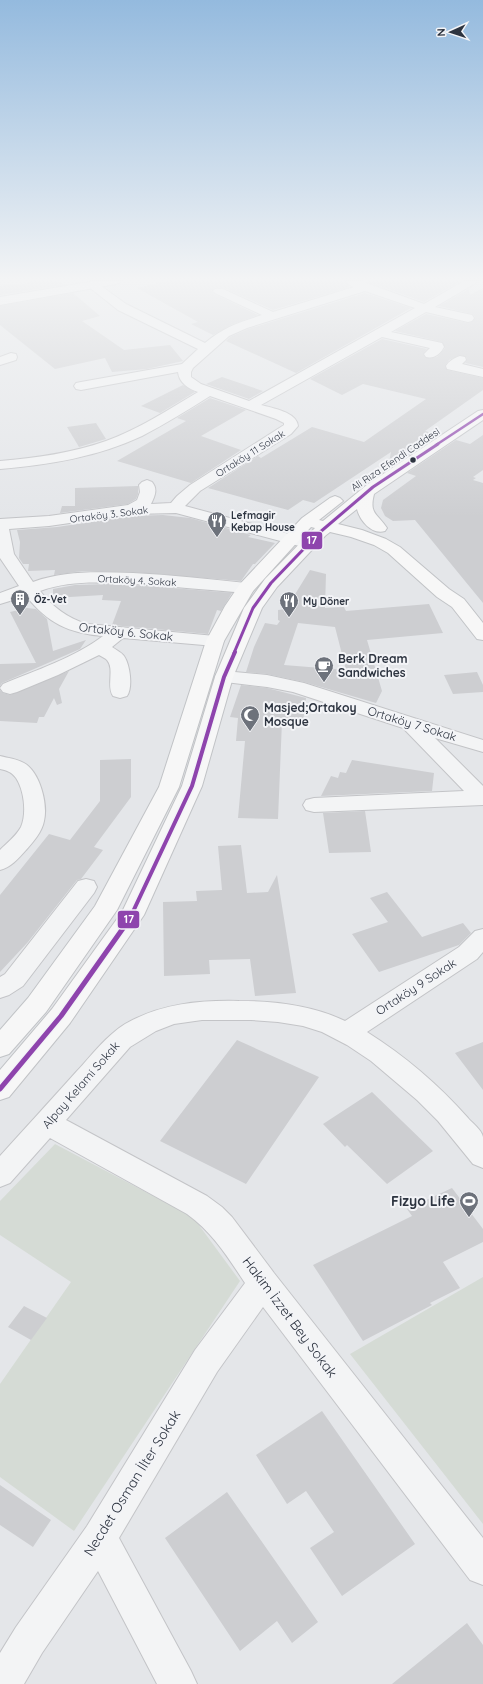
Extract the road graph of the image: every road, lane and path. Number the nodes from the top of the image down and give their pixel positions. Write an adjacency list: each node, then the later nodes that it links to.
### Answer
1 (197, 360): 4 (street)
2 (333, 360): 9 (street)
3 (460, 360): 5 (street)
4 (186, 374): 6 (street); 7 (street, Ortaköy 11 Sokak)
5 (483, 374)
6 (81, 386)
7 (208, 392): 9 (street, Ortaköy 11 Sokak); 11 (street)
8 (483, 400): 16 (main road, Ali Rıza Efendi Caddesi)
9 (251, 405): 14 (street, Ortaköy 11 Sokak)
10 (483, 414): 13 (main road, Ali Rıza Efendi Caddesi)
11 (0, 465)
12 (147, 484): 15 (street)
13 (367, 492): 16 (main road, Ali Rıza Efendi Caddesi); 18 (main road)
14 (176, 508): 15 (street, Ortaköy 3. Sokak); 19 (street, Ortaköy 3. Sokak)
15 (132, 509): 17 (street, Ortaköy 3. Sokak)
16 (323, 519): 18 (main road); 19 (main road); 24 (main road)
17 (0, 525): 20 (street)
18 (379, 528): 24 (main road)
19 (300, 541): 22 (main road); 29 (main road)
20 (2, 552): 21 (street, Ortaköy 6. Sokak)
21 (28, 588): 22 (street, Ortaköy 4. Sokak); 23 (street, Ortaköy 4. Sokak); 25 (street, Ortaköy 6. Sokak)
22 (246, 588): 27 (main road)
23 (0, 599)
24 (458, 603): 26 (main road)
25 (120, 631): 27 (street, Ortaköy 6. Sokak); 28 (street)
26 (483, 635)
27 (215, 641): 42 (main road)
28 (100, 647): 30 (street); 31 (street)
29 (224, 677): 32 (street, Ortaköy 7 Sokak); 43 (main road)
30 (10, 688)
31 (120, 692)
32 (411, 724): 33 (street, Ortaköy 7 Sokak); 35 (street)
33 (483, 746)
34 (0, 762): 37 (street)
35 (483, 798): 36 (street)
36 (314, 805)
37 (0, 863)
38 (86, 887): 40 (street)
39 (478, 948): 41 (street, Ortaköy 9 Sokak)
40 (0, 989)
41 (346, 1033): 44 (street, Alpay Kelami Sokak); 45 (street, Alpay Kelami Sokak)
42 (0, 1047)
43 (0, 1089)
44 (48, 1123): 46 (street, Alpay Kelami Sokak); 47 (street, Hakim İzzet Bey Sokak)
45 (479, 1145)
46 (0, 1175)
47 (263, 1283): 48 (street, Necdet Osman İlter Sokak); 49 (street, Hakim İzzet Bey Sokak)
48 (99, 1538): 50 (street, Necdet Osman İlter Sokak); 51 (street)
49 (483, 1567)
50 (3, 1684)
51 (178, 1684)

